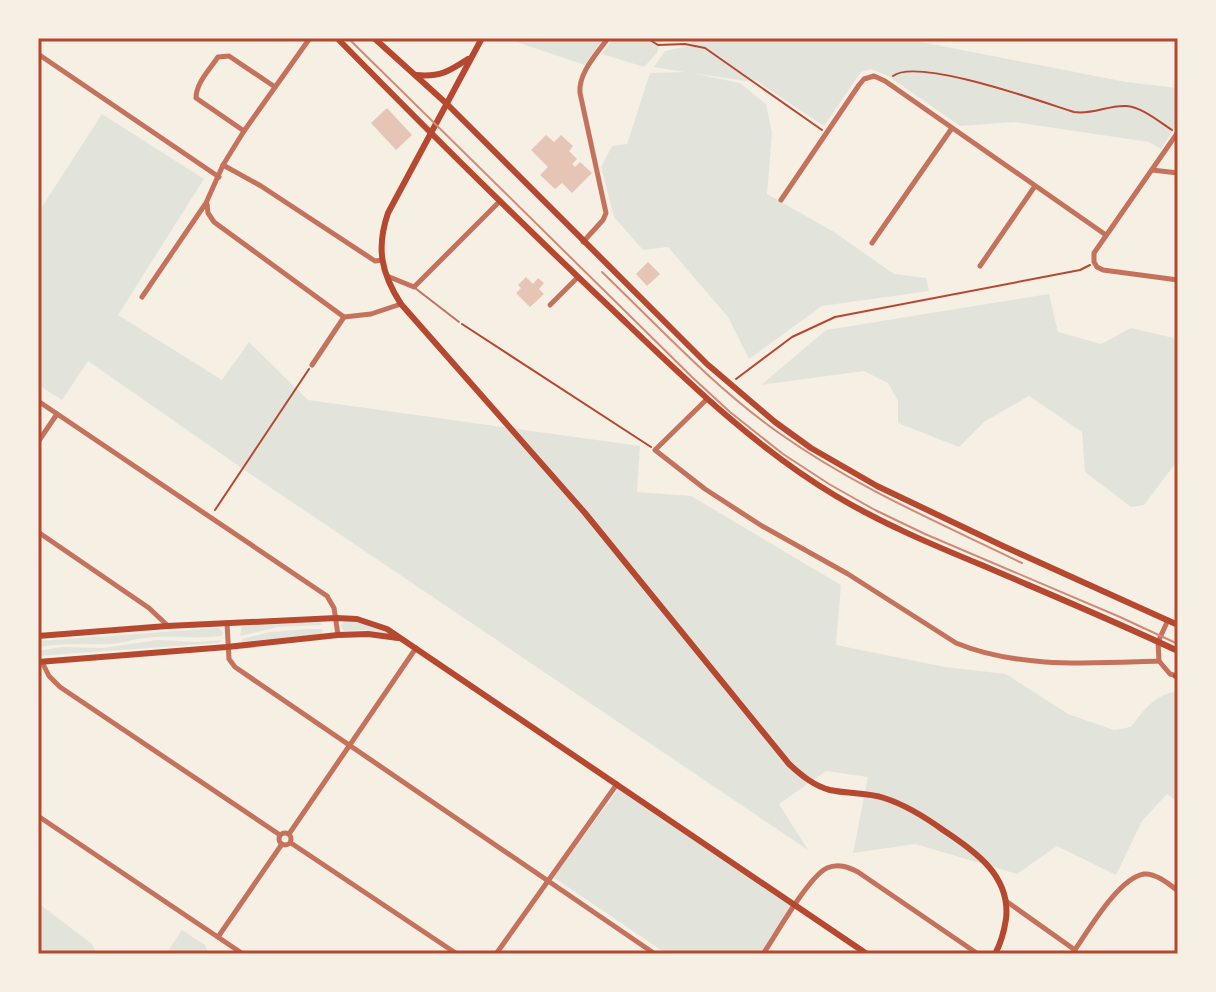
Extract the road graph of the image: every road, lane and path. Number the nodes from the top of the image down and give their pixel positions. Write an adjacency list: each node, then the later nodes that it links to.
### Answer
1 (310, 38): 11 (street)
2 (337, 38): 16 (main road)
3 (374, 38): 9 (main road)
4 (482, 38): 8 (main road)
5 (608, 38): 27 (street)
6 (647, 38): 17 (path)
7 (38, 54): 21 (street)
8 (471, 57): 9 (main road); 12 (main road)
9 (416, 75): 12 (main road)
10 (885, 81): 13 (street); 15 (path); 17 (street)
11 (275, 87): 14 (street); 14 (street)
12 (447, 104): 16 (main road); 27 (main road)
13 (952, 128): 22 (street); 28 (street)
14 (244, 131): 18 (street)
15 (1176, 132): 19 (street)
16 (430, 133): 24 (main road); 30 (main road)
17 (826, 133): 23 (street)
18 (223, 165): 21 (street); 30 (street)
19 (1152, 170): 20 (street); 26 (street)
20 (1178, 173)
21 (219, 177): 25 (street)
22 (1035, 186): 26 (street); 31 (street)
23 (781, 200)
24 (500, 201): 33 (main road); 35 (street)
25 (206, 203): 36 (street); 39 (street)
26 (1106, 235): 29 (street)
27 (583, 242): 51 (main road)
28 (872, 243)
29 (1094, 262): 34 (street); 42 (path)
30 (383, 264): 32 (main road)
31 (980, 266)
32 (386, 275): 35 (street); 37 (main road)
33 (578, 277): 38 (street); 43 (main road)
34 (1178, 280)
35 (414, 287): 40 (lane)
36 (142, 297)
37 (401, 304): 39 (street); 74 (main road)
38 (550, 305)
39 (344, 317): 41 (street)
40 (459, 322): 47 (path)
41 (312, 365): 48 (path)
42 (735, 380)
43 (707, 399): 47 (street); 58 (main road)
44 (38, 401): 45 (street)
45 (57, 414): 46 (street); 48 (street)
46 (38, 442)
47 (655, 450): 62 (street)
48 (210, 518): 50 (street)
49 (38, 532): 54 (street)
50 (336, 618): 52 (main road); 55 (street); 57 (main road)
51 (1168, 620): 53 (main road); 58 (street)
52 (227, 623): 54 (main road); 59 (street)
53 (1178, 625)
54 (167, 626): 56 (main road)
55 (338, 635): 57 (main road); 59 (main road)
56 (38, 636)
57 (398, 638): 60 (main road)
58 (1158, 642): 61 (main road); 62 (street)
59 (227, 647): 63 (main road); 65 (street)
60 (416, 648): 65 (street); 66 (main road)
61 (1178, 651)
62 (1159, 661): 64 (street)
63 (40, 662): 69 (street)
64 (1177, 676)
65 (349, 745): 68 (street); 72 (street)
66 (617, 784): 72 (street); 75 (main road)
67 (38, 816): 76 (street)
68 (289, 834): 69 (street); 70 (street)
69 (280, 835): 71 (street)
70 (291, 843): 71 (street); 79 (street)
71 (282, 844): 76 (street)
72 (548, 881): 80 (street); 81 (street)
73 (1178, 891): 77 (street)
74 (1006, 901): 77 (street); 85 (main road)
75 (796, 905): 82 (street); 83 (main road); 84 (street)
76 (218, 937): 78 (street)
77 (1074, 952)
78 (243, 954)
79 (457, 954)
80 (496, 954)
81 (655, 954)
82 (763, 954)
83 (867, 954)
84 (978, 954)
85 (995, 954)

